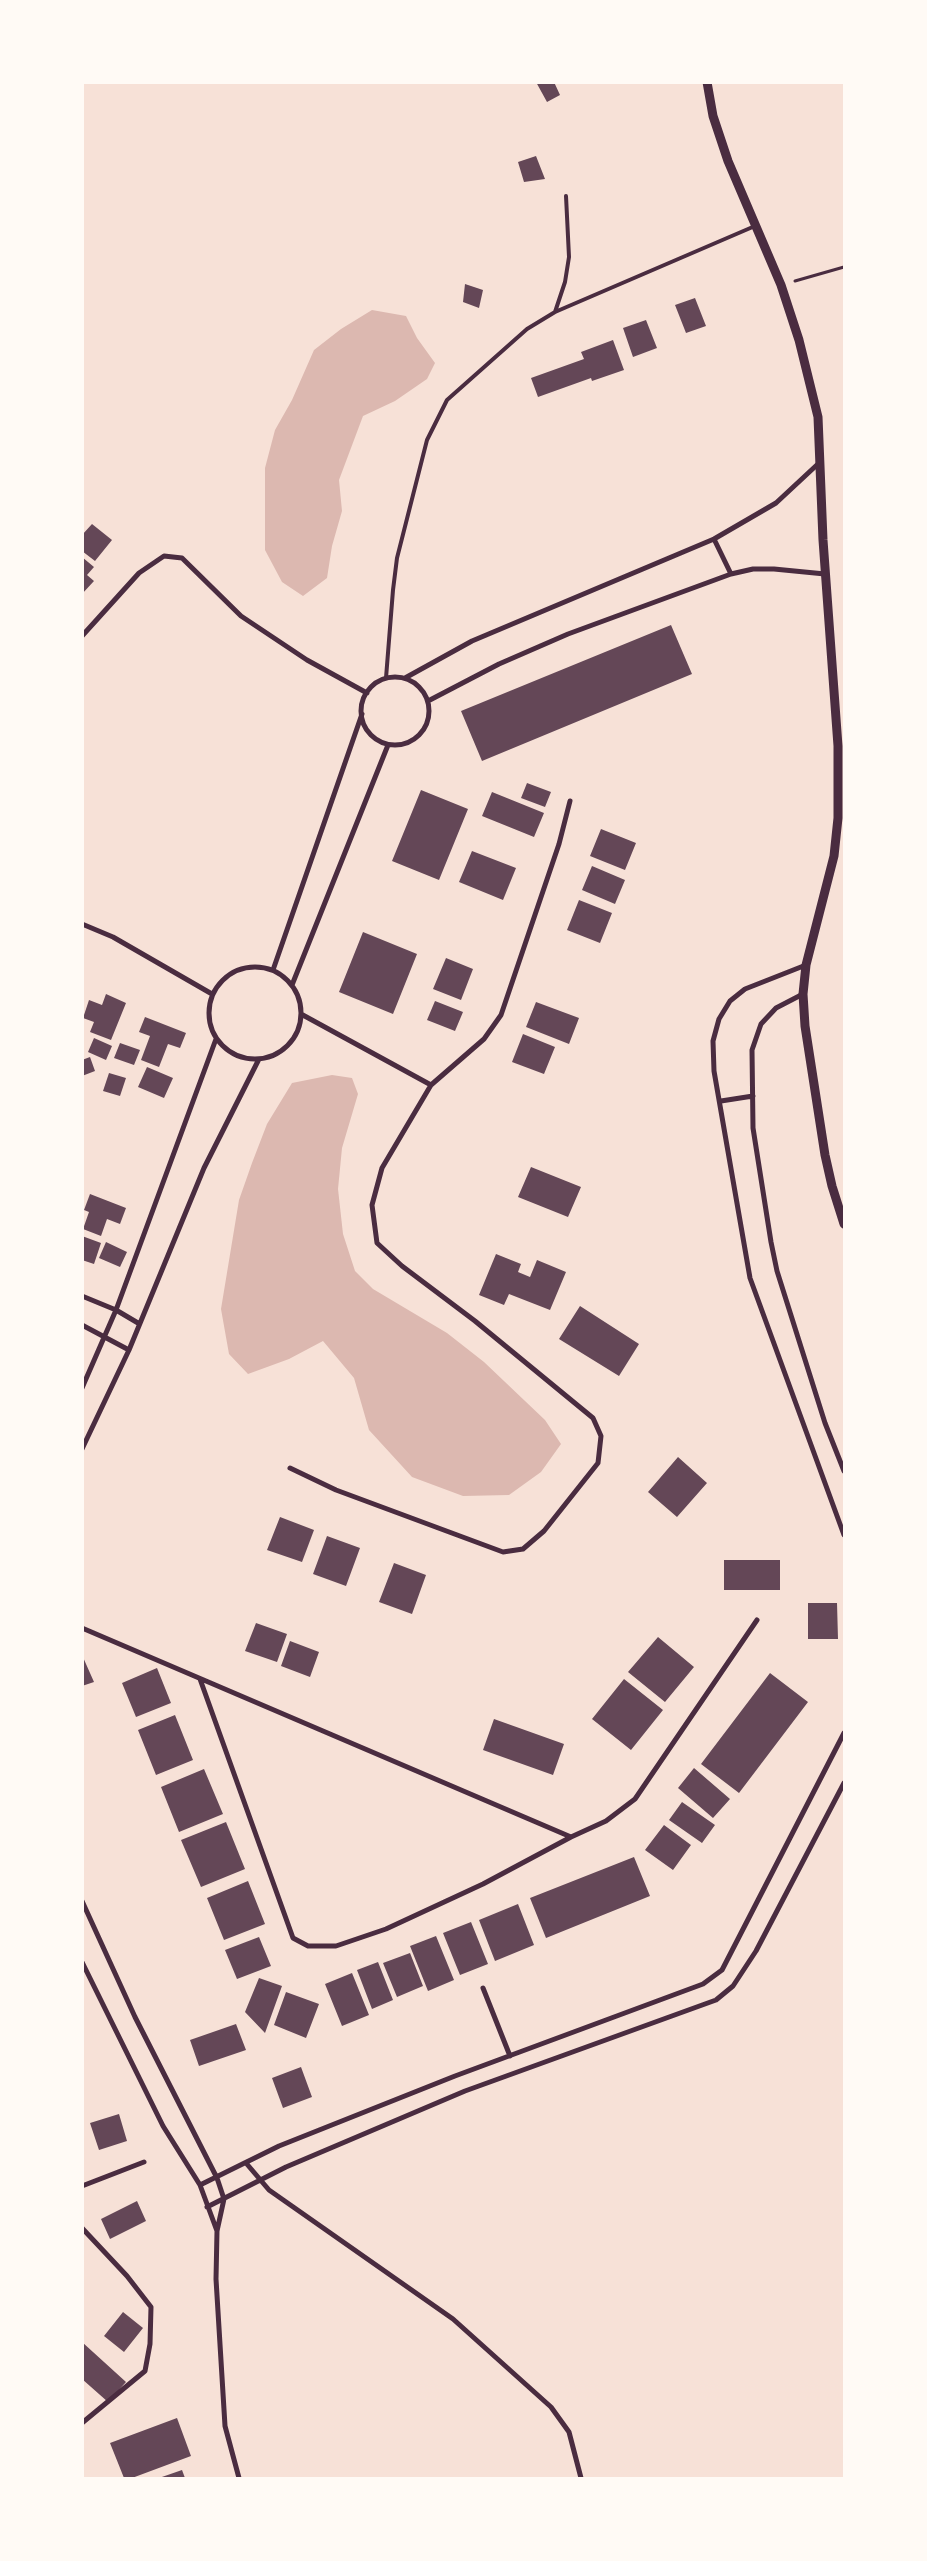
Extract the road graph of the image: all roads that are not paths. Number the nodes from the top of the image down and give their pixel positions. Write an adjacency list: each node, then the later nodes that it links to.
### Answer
1 (707, 82): 3 (street)
2 (566, 196): 4 (lane)
3 (757, 225): 4 (lane); 5 (street)
4 (555, 312): 10 (lane)
5 (820, 462): 6 (street); 8 (street)
6 (714, 539): 7 (street); 11 (street)
7 (732, 574): 8 (street); 13 (street)
8 (825, 574): 18 (street)
9 (82, 636): 12 (street)
10 (386, 678): 11 (street); 12 (street)
11 (405, 678): 13 (street)
12 (367, 693): 14 (street)
13 (428, 701): 15 (street)
14 (362, 714): 15 (street); 19 (street)
15 (388, 744): 20 (street)
16 (570, 801): 26 (street)
17 (82, 924): 21 (street)
18 (806, 965): 22 (street); 28 (street)
19 (272, 970): 20 (street); 21 (street)
20 (292, 985): 23 (street)
21 (212, 994): 24 (street)
22 (803, 994): 27 (street); 29 (street)
23 (301, 1014): 25 (street); 26 (street)
24 (216, 1039): 25 (street); 31 (street)
25 (259, 1059): 32 (street)
26 (431, 1085): 38 (street)
27 (753, 1096): 28 (street); 39 (street)
28 (721, 1101): 40 (street)
29 (844, 1224)
30 (82, 1296): 31 (street)
31 (116, 1310): 32 (street); 34 (street)
32 (138, 1323): 35 (street)
33 (82, 1325): 34 (street)
34 (105, 1338): 35 (street); 36 (street)
35 (129, 1350): 37 (street)
36 (82, 1388)
37 (82, 1449)
38 (290, 1468)
39 (844, 1471)
40 (844, 1535)
41 (757, 1620): 46 (street)
42 (82, 1628): 43 (street)
43 (200, 1679): 46 (street); 46 (street)
44 (844, 1733): 50 (street)
45 (844, 1783): 54 (street)
46 (571, 1837)
47 (82, 1901): 53 (street)
48 (82, 1962): 55 (street)
49 (483, 1988): 50 (street)
50 (510, 2056): 52 (street)
51 (144, 2162): 56 (street)
52 (246, 2162): 53 (street); 54 (street)
53 (217, 2178): 55 (street); 57 (street)
54 (260, 2181): 57 (street); 63 (street)
55 (200, 2185): 58 (street)
56 (82, 2186)
57 (224, 2199): 58 (street); 60 (street)
58 (207, 2207): 60 (street)
59 (82, 2228): 61 (street)
60 (218, 2231): 62 (street)
61 (82, 2423)
62 (239, 2478)
63 (581, 2478)

